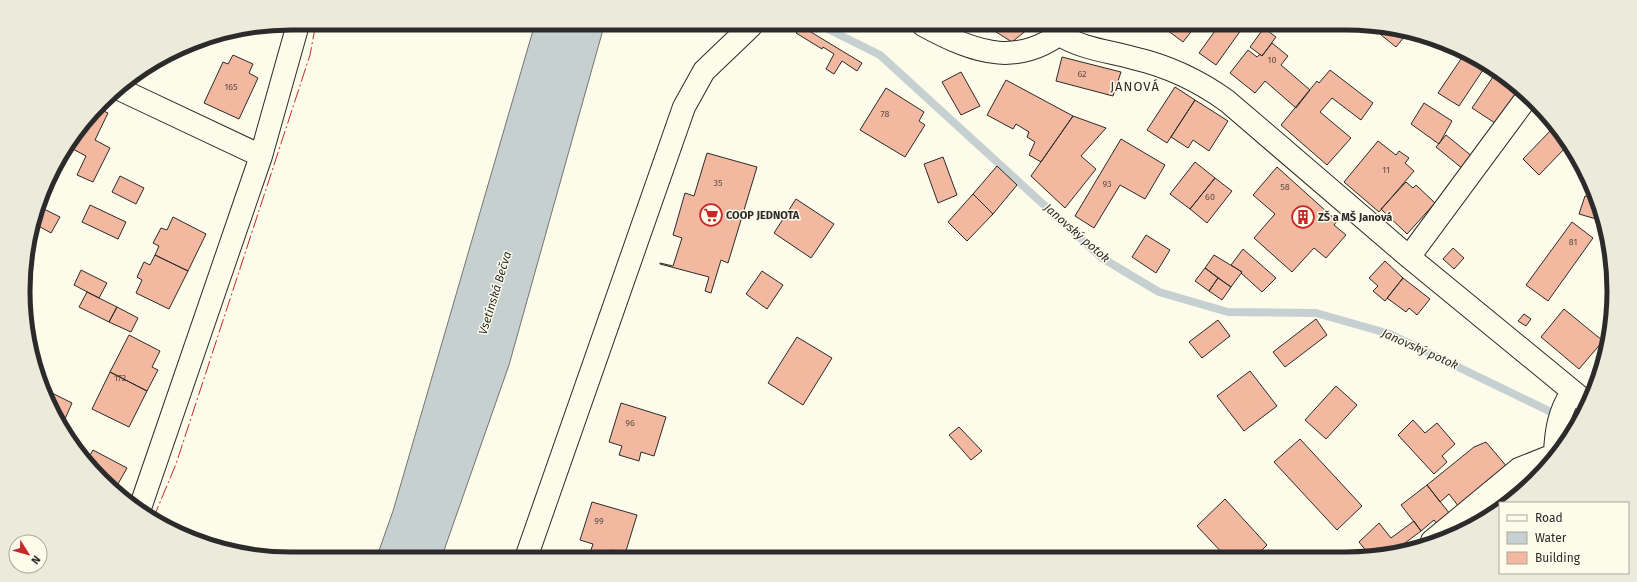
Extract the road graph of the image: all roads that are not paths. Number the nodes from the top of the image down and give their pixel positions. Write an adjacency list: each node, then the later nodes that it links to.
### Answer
1 (297, 30): 7 (street)
2 (747, 30): 13 (street)
3 (933, 30): 4 (street)
4 (1066, 30): 8 (street)
5 (124, 91): 7 (street)
6 (1525, 101): 8 (street)
7 (261, 156): 11 (street)
8 (1409, 257): 9 (street)
9 (1574, 400): 10 (street)
10 (1555, 447): 12 (street)
11 (141, 505)
12 (1440, 534)
13 (528, 552)

